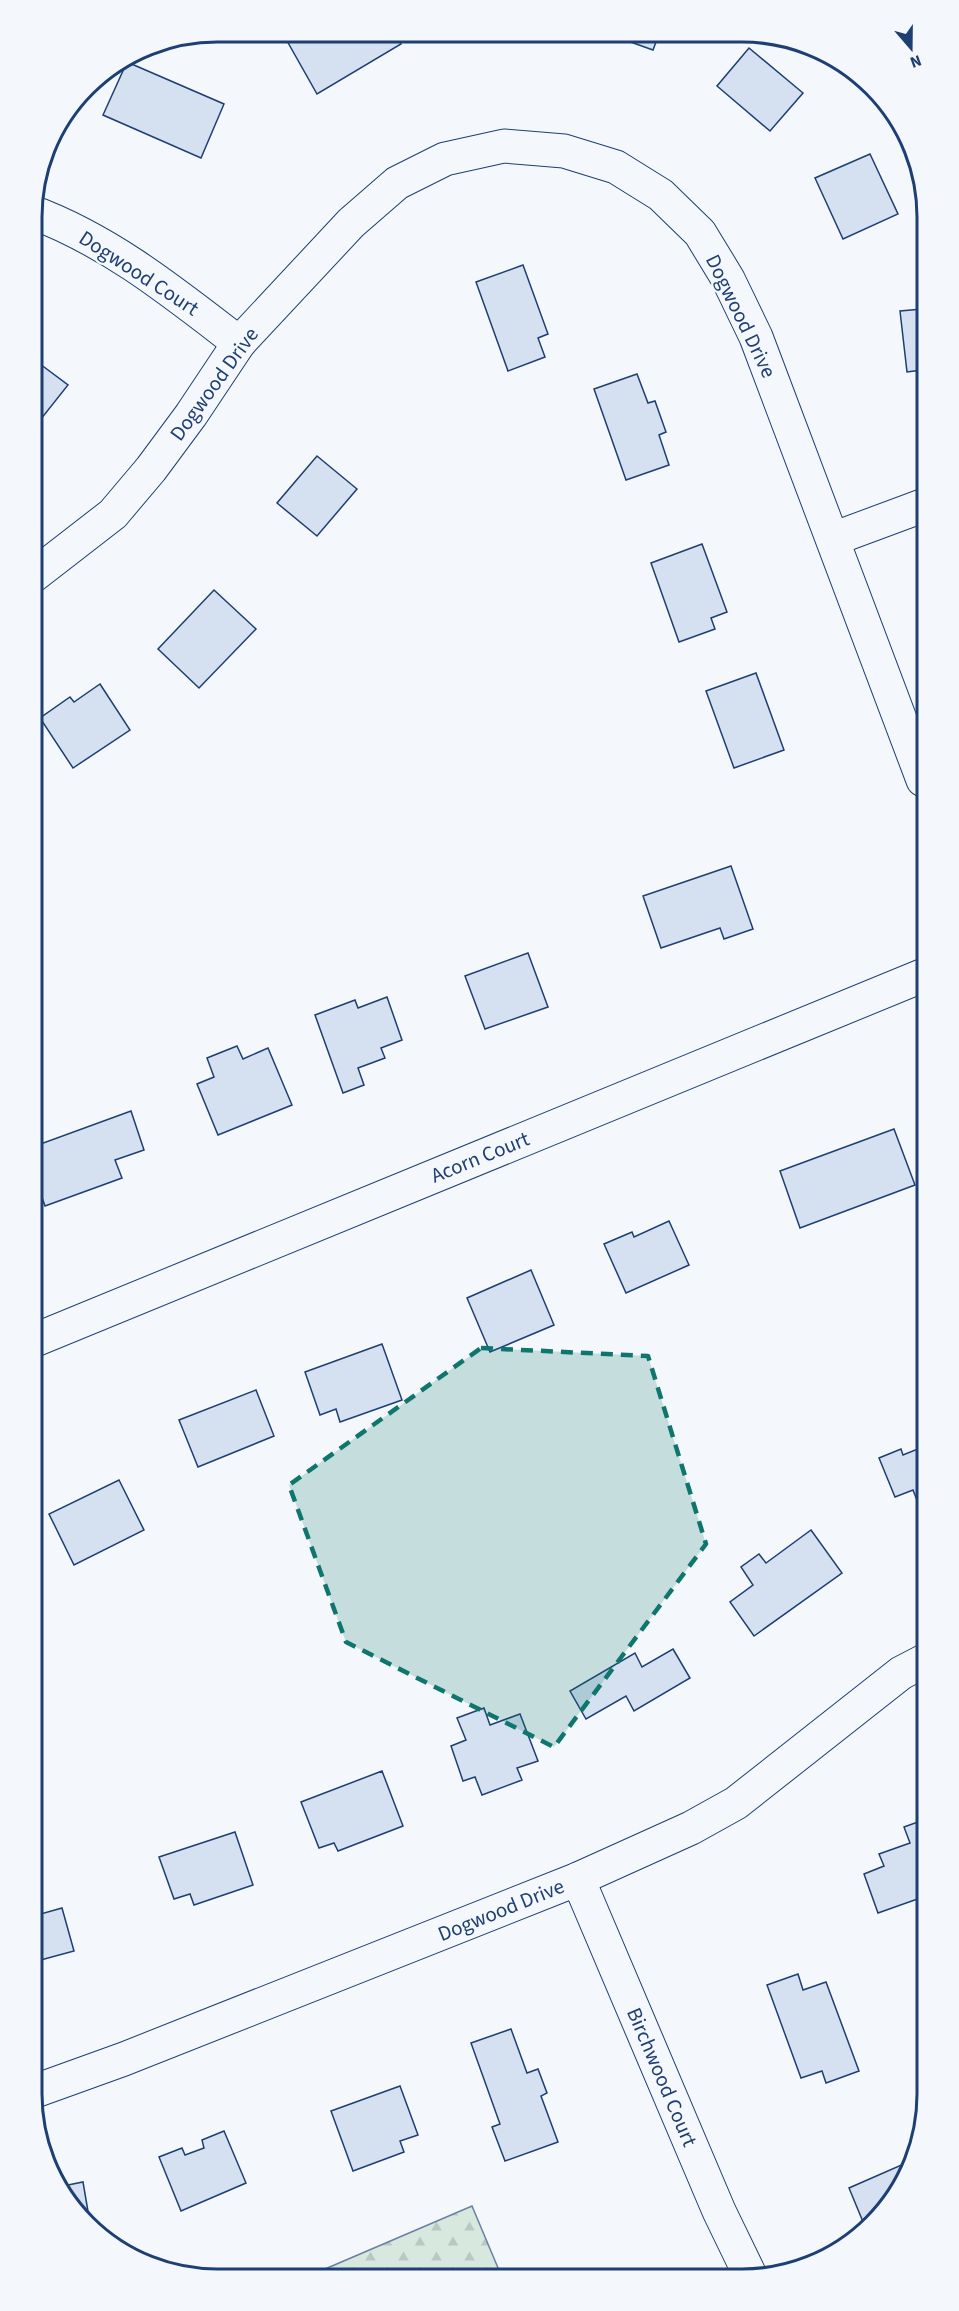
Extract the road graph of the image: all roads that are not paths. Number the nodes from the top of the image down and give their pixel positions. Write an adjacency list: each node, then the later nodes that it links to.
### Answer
1 (42, 216): 2 (street, Dogwood Court)
2 (239, 343): 4 (street, Dogwood Drive); 5 (street, Dogwood Drive)
3 (917, 508): 4 (street)
4 (833, 539): 6 (street, Dogwood Drive)
5 (42, 569)
6 (917, 764)
7 (917, 978): 8 (street, Acorn Court)
8 (42, 1337)
9 (917, 1665): 10 (street, Dogwood Drive)
10 (578, 1879): 11 (street, Dogwood Drive); 12 (street, Birchwood Court)
11 (42, 2089)
12 (747, 2269)

